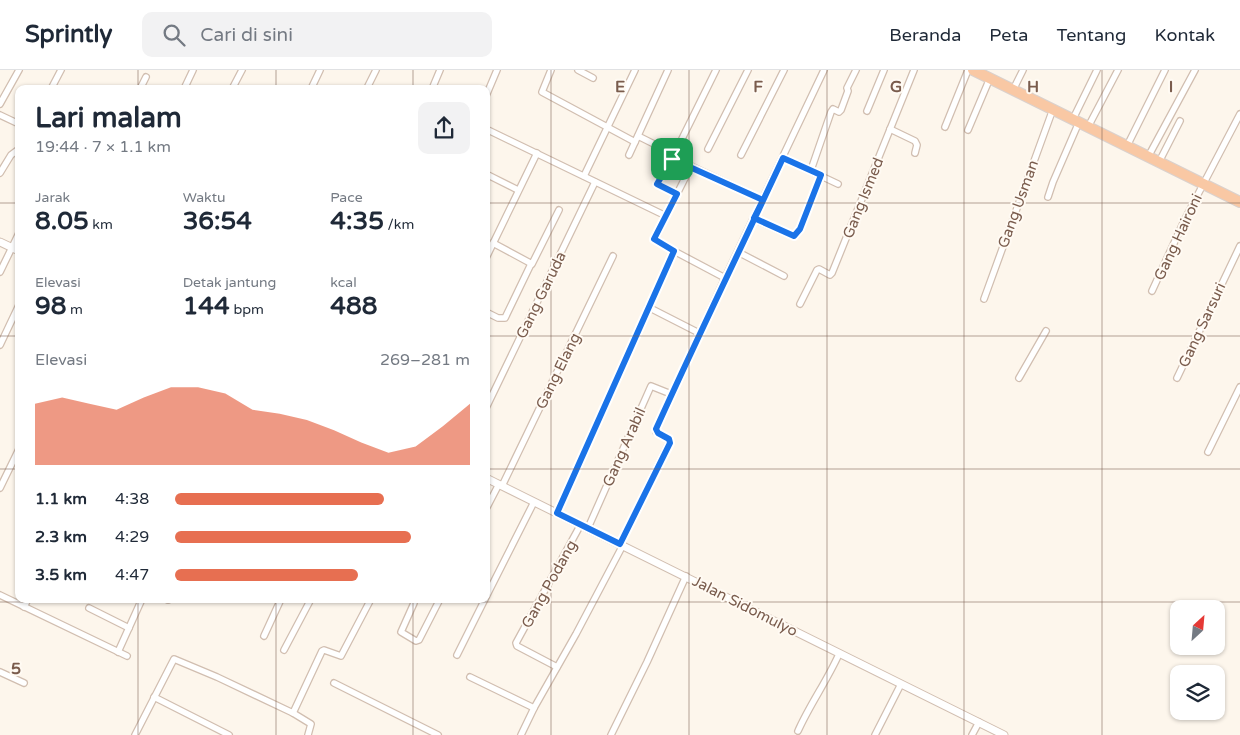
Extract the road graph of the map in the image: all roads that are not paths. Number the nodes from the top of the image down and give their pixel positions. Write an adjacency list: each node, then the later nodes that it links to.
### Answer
1 (18, 70): 39 (street)
2 (62, 70): 30 (street)
3 (193, 70): 32 (street)
4 (242, 70): 33 (street)
5 (320, 70): 34 (street)
6 (376, 70): 35 (street)
7 (440, 70): 36 (street)
8 (497, 70): 37 (street)
9 (550, 70): 48 (street)
10 (578, 70): 29 (street)
11 (635, 70): 48 (street)
12 (668, 70): 52 (street)
13 (716, 70): 60 (street)
14 (748, 70): 54 (street)
15 (784, 70): 59 (street)
16 (824, 70): 62 (street)
17 (856, 70): 65 (street)
18 (884, 70): 41 (street)
19 (914, 70): 49 (street, Gang Ismed)
20 (968, 70): 47 (street)
21 (973, 70): 27 (highway)
22 (1023, 70): 38 (street)
23 (1097, 70): 46 (street)
24 (1118, 70): 46 (street)
25 (1165, 70): 53 (street)
26 (1195, 70): 61 (street)
27 (988, 75): 38 (highway); 50 (street)
28 (146, 77): 31 (street)
29 (593, 78)
30 (53, 85)
31 (142, 85)
32 (186, 85)
33 (234, 85)
34 (313, 85)
35 (368, 85)
36 (434, 85)
37 (490, 87)
38 (1013, 90): 40 (highway)
39 (0, 104)
40 (1052, 109): 46 (highway); 96 (street, Gang Usman)
41 (867, 111)
42 (1240, 114): 72 (street, Gang Haironi)
43 (0, 115): 45 (street)
44 (1180, 121): 63 (street)
45 (15, 122)
46 (1080, 123): 53 (highway); 75 (street)
47 (945, 127)
48 (607, 128): 52 (street); 69 (street)
49 (890, 130): 56 (street); 97 (street, Gang Ismed)
50 (968, 130)
51 (490, 131): 57 (street)
52 (637, 139): 58 (street); 60 (street)
53 (1127, 146): 61 (highway)
54 (708, 149)
55 (15, 152): 66 (street)
56 (915, 153)
57 (537, 154): 69 (street); 73 (street)
58 (630, 155)
59 (741, 155)
60 (673, 156): 64 (street); 74 (street)
61 (1148, 157): 63 (highway)
62 (783, 158): 65 (street); 76 (street)
63 (1159, 162): 72 (highway)
64 (691, 166): 74 (street); 76 (street)
65 (811, 170): 67 (street)
66 (0, 173)
67 (821, 175): 71 (street); 80 (street)
68 (490, 176): 73 (street)
69 (584, 176): 70 (street)
70 (595, 182): 79 (street); 108 (street, Gang Garuda)
71 (838, 184)
72 (1203, 184): 77 (highway); 95 (street, Gang Haironi)
73 (518, 190): 83 (street)
74 (677, 194): 79 (street)
75 (1048, 197)
76 (763, 200): 80 (street)
77 (1240, 202)
78 (559, 210): 91 (street)
79 (666, 216): 88 (street)
80 (754, 218): 89 (street)
81 (15, 241): 85 (street)
82 (0, 242): 85 (street)
83 (493, 243): 86 (street); 91 (street)
84 (1240, 246): 105 (street, Gang Sarsuri)
85 (11, 248): 87 (street); 92 (street)
86 (490, 249)
87 (15, 250)
88 (674, 251): 94 (street); 98 (street)
89 (738, 252): 93 (street); 94 (street)
90 (613, 256): 112 (street, Gang Elang)
91 (531, 264): 100 (street)
92 (0, 272)
93 (784, 276)
94 (725, 278): 102 (street)
95 (1152, 291)
96 (984, 299)
97 (800, 304)
98 (648, 307): 102 (street); 116 (street)
99 (15, 313): 103 (street)
100 (490, 314)
101 (1046, 331): 104 (street)
102 (700, 333): 107 (street)
103 (0, 345)
104 (1019, 378)
105 (1177, 378)
106 (1240, 387): 109 (street)
107 (672, 394): 118 (street, Gang Arabil); 119 (street)
108 (490, 400)
109 (1208, 452)
110 (15, 457): 113 (street)
111 (490, 480): 112 (street, Jalan Sidomulyo)
112 (500, 485): 114 (street, Gang Elang); 115 (street, Jalan Sidomulyo)
113 (0, 488)
114 (490, 502)
115 (534, 502): 116 (street, Jalan Sidomulyo); 121 (street)
116 (557, 513): 117 (street, Jalan Sidomulyo)
117 (581, 524): 118 (street, Jalan Sidomulyo); 142 (street, Gang Podang)
118 (588, 528): 119 (street, Jalan Sidomulyo)
119 (622, 544): 120 (street, Jalan Sidomulyo); 142 (street)
120 (686, 576): 139 (street, Jalan Sidomulyo); 158 (street)
121 (490, 590)
122 (0, 595): 123 (street)
123 (15, 602)
124 (16, 603): 133 (street)
125 (26, 603): 133 (street)
126 (140, 603): 135 (street)
127 (279, 603): 136 (street)
128 (309, 603): 137 (street)
129 (369, 603): 150 (street)
130 (414, 603): 131 (street)
131 (438, 603)
132 (483, 603): 140 (street)
133 (24, 607): 138 (street)
134 (89, 608): 135 (street)
135 (129, 628): 138 (street)
136 (264, 636)
137 (284, 650)
138 (117, 651): 141 (street)
139 (839, 654): 147 (street, Jalan Sidomulyo); 152 (street)
140 (457, 655)
141 (127, 656)
142 (557, 667): 149 (street)
143 (0, 672): 145 (street)
144 (470, 677): 149 (street)
145 (24, 683)
146 (334, 683): 156 (street)
147 (901, 684): 151 (street, Jalan Sidomulyo); 159 (street)
148 (154, 697): 150 (street); 153 (street); 154 (street)
149 (534, 708): 157 (street)
150 (293, 713): 155 (street)
151 (979, 722): 160 (street); 161 (street, Jalan Sidomulyo)
152 (798, 731)
153 (135, 735)
154 (229, 735)
155 (308, 735)
156 (438, 735)
157 (521, 735)
158 (611, 735)
159 (875, 735)
160 (972, 735)
161 (1004, 735)

